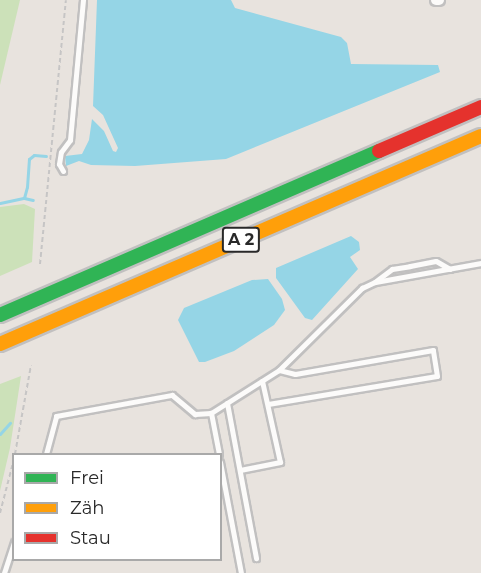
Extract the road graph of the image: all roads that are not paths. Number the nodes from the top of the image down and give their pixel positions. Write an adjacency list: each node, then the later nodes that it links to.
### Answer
1 (83, 0): 4 (lane)
2 (479, 108): 8 (highway, A 2)
3 (481, 136): 9 (highway, A 2)
4 (63, 171)
5 (481, 263): 6 (lane)
6 (450, 269): 7 (lane); 7 (lane)
7 (375, 282): 10 (lane)
8 (0, 315)
9 (0, 344)
10 (279, 370): 11 (lane); 13 (lane)
11 (262, 381): 12 (lane); 13 (lane)
12 (227, 404): 14 (lane); 17 (lane)
13 (268, 404): 17 (lane)
14 (212, 413): 15 (lane); 16 (lane)
15 (46, 453)
16 (219, 453)
17 (240, 470): 20 (lane)
18 (222, 473): 22 (lane)
19 (12, 548): 21 (lane)
20 (256, 558)
21 (4, 573)
22 (241, 573)

